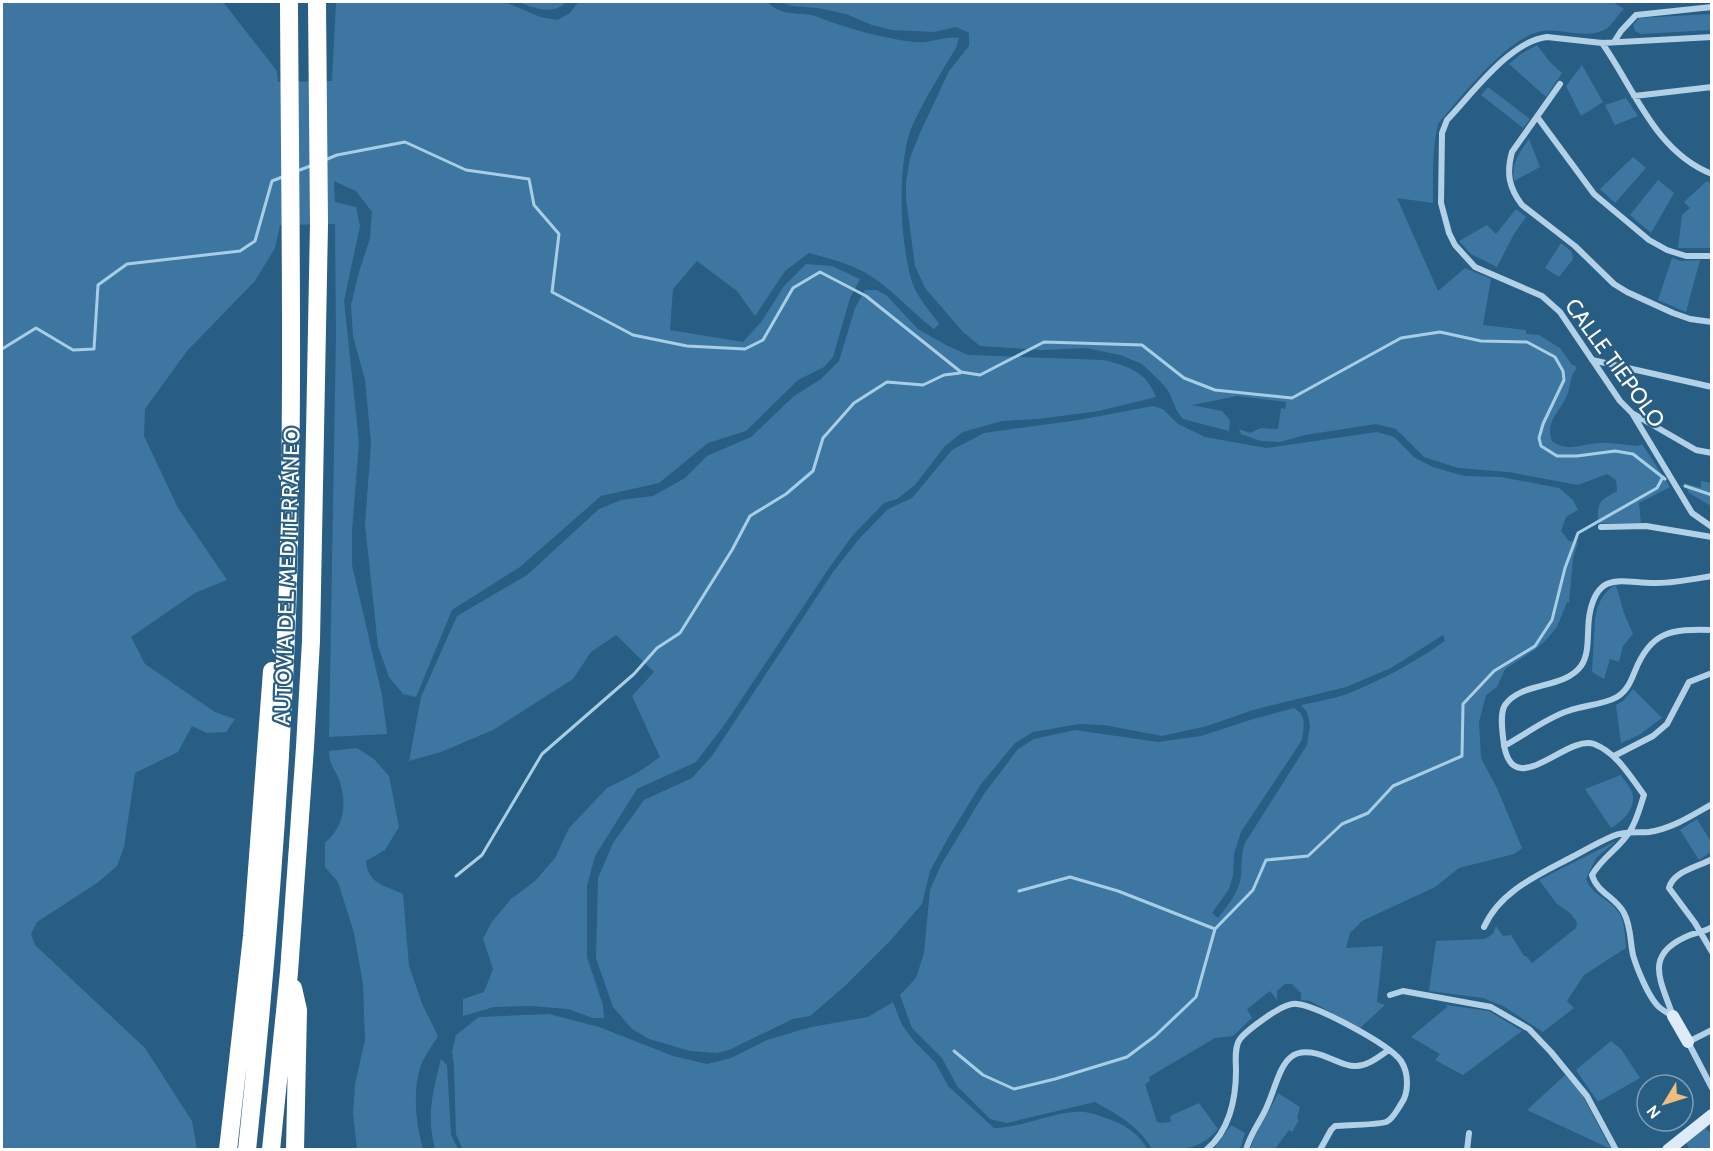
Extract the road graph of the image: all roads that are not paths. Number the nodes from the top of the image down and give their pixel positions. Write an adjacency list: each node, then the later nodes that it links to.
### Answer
1 (289, 2): 22 (highway, AUTOVÍA DEL MEDITERRÁNEO)
2 (317, 2): 34 (highway, AUTOVÍA DEL MEDITERRÁNEO)
3 (1712, 7): 5 (street)
4 (1712, 37): 5 (street, CALLE TIEPOLO)
5 (1614, 42): 6 (street, CALLE TIEPOLO)
6 (1602, 43): 9 (street); 14 (street, CALLE TIEPOLO)
7 (1560, 84): 10 (street)
8 (1712, 87): 9 (street)
9 (1634, 96): 11 (street)
10 (1538, 118): 12 (street); 13 (street)
11 (1712, 174)
12 (1712, 256)
13 (1712, 322)
14 (1592, 360): 15 (street); 16 (street, CALLE TIEPOLO)
15 (1712, 387)
16 (1632, 413): 17 (street); 19 (street, CALLE TIEPOLO)
17 (1712, 453)
18 (1601, 527): 20 (street)
19 (1712, 527)
20 (1712, 537)
21 (1712, 576): 25 (street)
22 (287, 612): 43 (highway); 44 (highway, AUTOVÍA DEL MEDITERRÁNEO)
23 (1712, 630): 25 (street)
24 (1712, 673): 26 (street)
25 (1504, 746): 26 (street)
26 (1614, 756): 28 (street)
27 (1712, 804): 28 (street)
28 (1630, 831): 30 (street); 36 (street)
29 (1712, 859): 32 (street)
30 (1484, 927)
31 (1712, 927): 32 (street)
32 (1702, 933): 33 (street); 36 (street)
33 (1712, 952)
34 (289, 972): 45 (highway, AUTOVÍA DEL MEDITERRÁNEO); 46 (highway)
35 (1390, 995): 51 (street)
36 (1673, 1016): 38 (street)
37 (1712, 1030): 38 (street)
38 (1688, 1042): 40 (street)
39 (1389, 1050): 47 (street); 48 (street); 49 (street)
40 (1712, 1088)
41 (1712, 1115): 52 (street)
42 (1469, 1133): 50 (street)
43 (228, 1149)
44 (247, 1149)
45 (271, 1149)
46 (295, 1149)
47 (1206, 1149)
48 (1246, 1149)
49 (1320, 1149)
50 (1467, 1149)
51 (1617, 1149)
52 (1668, 1149)

